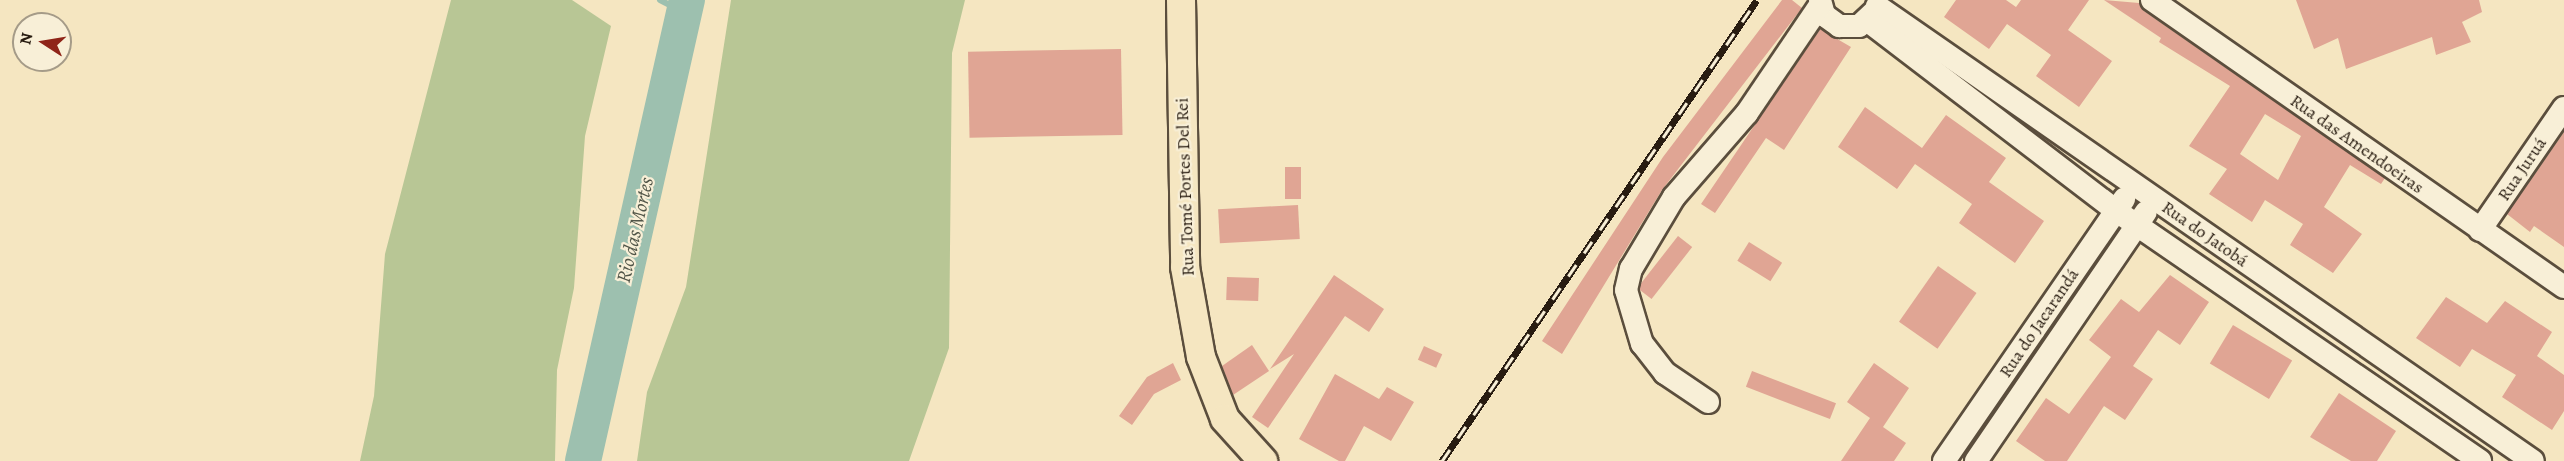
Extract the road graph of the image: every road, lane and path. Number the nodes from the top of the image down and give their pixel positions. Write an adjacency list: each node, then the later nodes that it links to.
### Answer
1 (1180, 0): 15 (main road, Rua Tomé Portes Del Rei)
2 (2152, 0): 10 (street, Rua das Amendoeiras)
3 (1820, 3): 4 (street); 14 (street)
4 (1874, 9): 6 (street, Rua do Jatobá); 8 (street, Rua do Jatobá)
5 (2564, 108): 10 (street, Rua Juruá)
6 (2134, 186): 7 (street, Rua do Jatobá); 8 (street, Rua do Jacarandá)
7 (2154, 199): 9 (street, Rua do Jacarandá); 19 (street, Rua do Jatobá)
8 (2115, 210): 9 (street, Rua do Jatobá); 12 (street, Rua do Jacarandá)
9 (2139, 224): 13 (street, Rua do Jacarandá); 18 (street, Rua do Jatobá)
10 (2480, 230): 11 (street, Rua das Amendoeiras)
11 (2564, 286)
12 (2008, 368): 13 (street); 16 (street, Rua do Jacarandá)
13 (2029, 383): 17 (street, Rua do Jacarandá)
14 (1708, 402)
15 (1263, 461)
16 (1944, 461)
17 (1976, 461)
18 (2480, 461)
19 (2533, 461)

